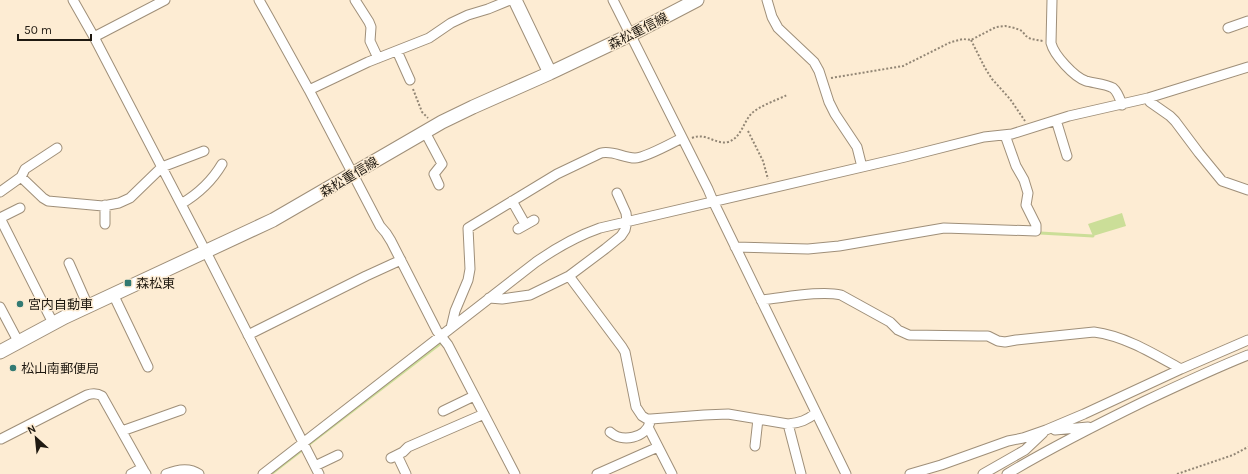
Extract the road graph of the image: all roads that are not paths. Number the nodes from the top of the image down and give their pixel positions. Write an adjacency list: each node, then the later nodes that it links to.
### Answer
1 (73, 0): 14 (street)
2 (165, 0): 14 (street)
3 (259, 0): 20 (street)
4 (355, 0): 16 (street)
5 (510, 0): 15 (street)
6 (515, 0): 18 (main road)
7 (613, 0): 13 (street)
8 (697, 0): 13 (main road, 森松重信線)
9 (767, 0): 32 (street)
10 (1052, 0): 22 (street)
11 (1248, 21): 12 (street)
12 (1228, 28)
13 (630, 35): 18 (main road, 森松重信線); 26 (street)
14 (94, 38): 31 (street)
15 (397, 51): 16 (street); 19 (street)
16 (378, 58): 20 (street)
17 (1248, 67): 21 (street)
18 (550, 73): 24 (main road, 森松重信線)
19 (410, 80)
20 (309, 90): 33 (street)
21 (1148, 98): 22 (street); 36 (street)
22 (1122, 105): 23 (street)
23 (1056, 120): 25 (street); 29 (street)
24 (425, 132): 33 (main road, 森松重信線); 35 (street)
25 (1005, 135): 32 (street); 48 (street)
26 (683, 140): 39 (street); 40 (street)
27 (57, 148): 34 (street)
28 (204, 150): 31 (street)
29 (1067, 156)
30 (222, 164): 41 (street)
31 (162, 167): 41 (street); 42 (street)
32 (862, 167): 40 (street)
33 (352, 174): 49 (main road, 森松重信線); 50 (street)
34 (21, 177): 37 (street); 42 (street)
35 (439, 185)
36 (1248, 190)
37 (0, 192)
38 (617, 193): 46 (street)
39 (512, 201): 45 (street); 59 (street)
40 (713, 202): 46 (street); 48 (street)
41 (181, 204): 49 (street)
42 (105, 205): 47 (street)
43 (20, 208): 44 (street)
44 (0, 218): 58 (street)
45 (534, 220)
46 (627, 221): 52 (street); 54 (street)
47 (105, 224)
48 (735, 247): 55 (street)
49 (206, 252): 53 (main road, 森松重信線); 60 (street)
50 (401, 260): 60 (street); 61 (street)
51 (69, 263): 57 (street)
52 (569, 276): 54 (street); 74 (street)
53 (113, 294): 57 (main road, 森松重信線); 66 (street)
54 (489, 298): 59 (street)
55 (761, 300): 67 (street); 71 (street)
56 (0, 306): 63 (street)
57 (88, 306): 58 (main road, 森松重信線)
58 (53, 323): 63 (main road, 森松重信線)
59 (451, 328): 61 (street)
60 (248, 335): 81 (street)
61 (440, 336): 68 (street); 81 (street)
62 (1248, 340): 67 (street)
63 (18, 341): 64 (main road, 森松重信線)
64 (0, 352)
65 (1248, 355): 76 (street)
66 (148, 367)
67 (1181, 369): 77 (street)
68 (474, 396): 70 (street); 72 (street)
69 (181, 410): 78 (street)
70 (443, 411)
71 (816, 413): 75 (street); 96 (street)
72 (484, 414): 92 (street); 93 (street)
73 (758, 419): 74 (street); 75 (street); 82 (street)
74 (649, 423): 79 (street); 83 (street)
75 (788, 424): 95 (street)
76 (1092, 427): 77 (street); 99 (street)
77 (1046, 430): 97 (street); 98 (street)
78 (122, 431): 80 (street); 86 (street)
79 (610, 432)
80 (1, 439)
81 (303, 443): 85 (street); 91 (street)
82 (755, 446)
83 (658, 447): 87 (street); 94 (street)
84 (338, 455): 85 (street)
85 (317, 470)
86 (144, 471): 88 (street)
87 (670, 473)
88 (131, 474)
89 (166, 474): 90 (street)
90 (199, 474)
91 (263, 474)
92 (406, 474)
93 (515, 474)
94 (597, 474)
95 (802, 474)
96 (846, 474)
97 (910, 474)
98 (983, 474)
99 (1007, 474)

